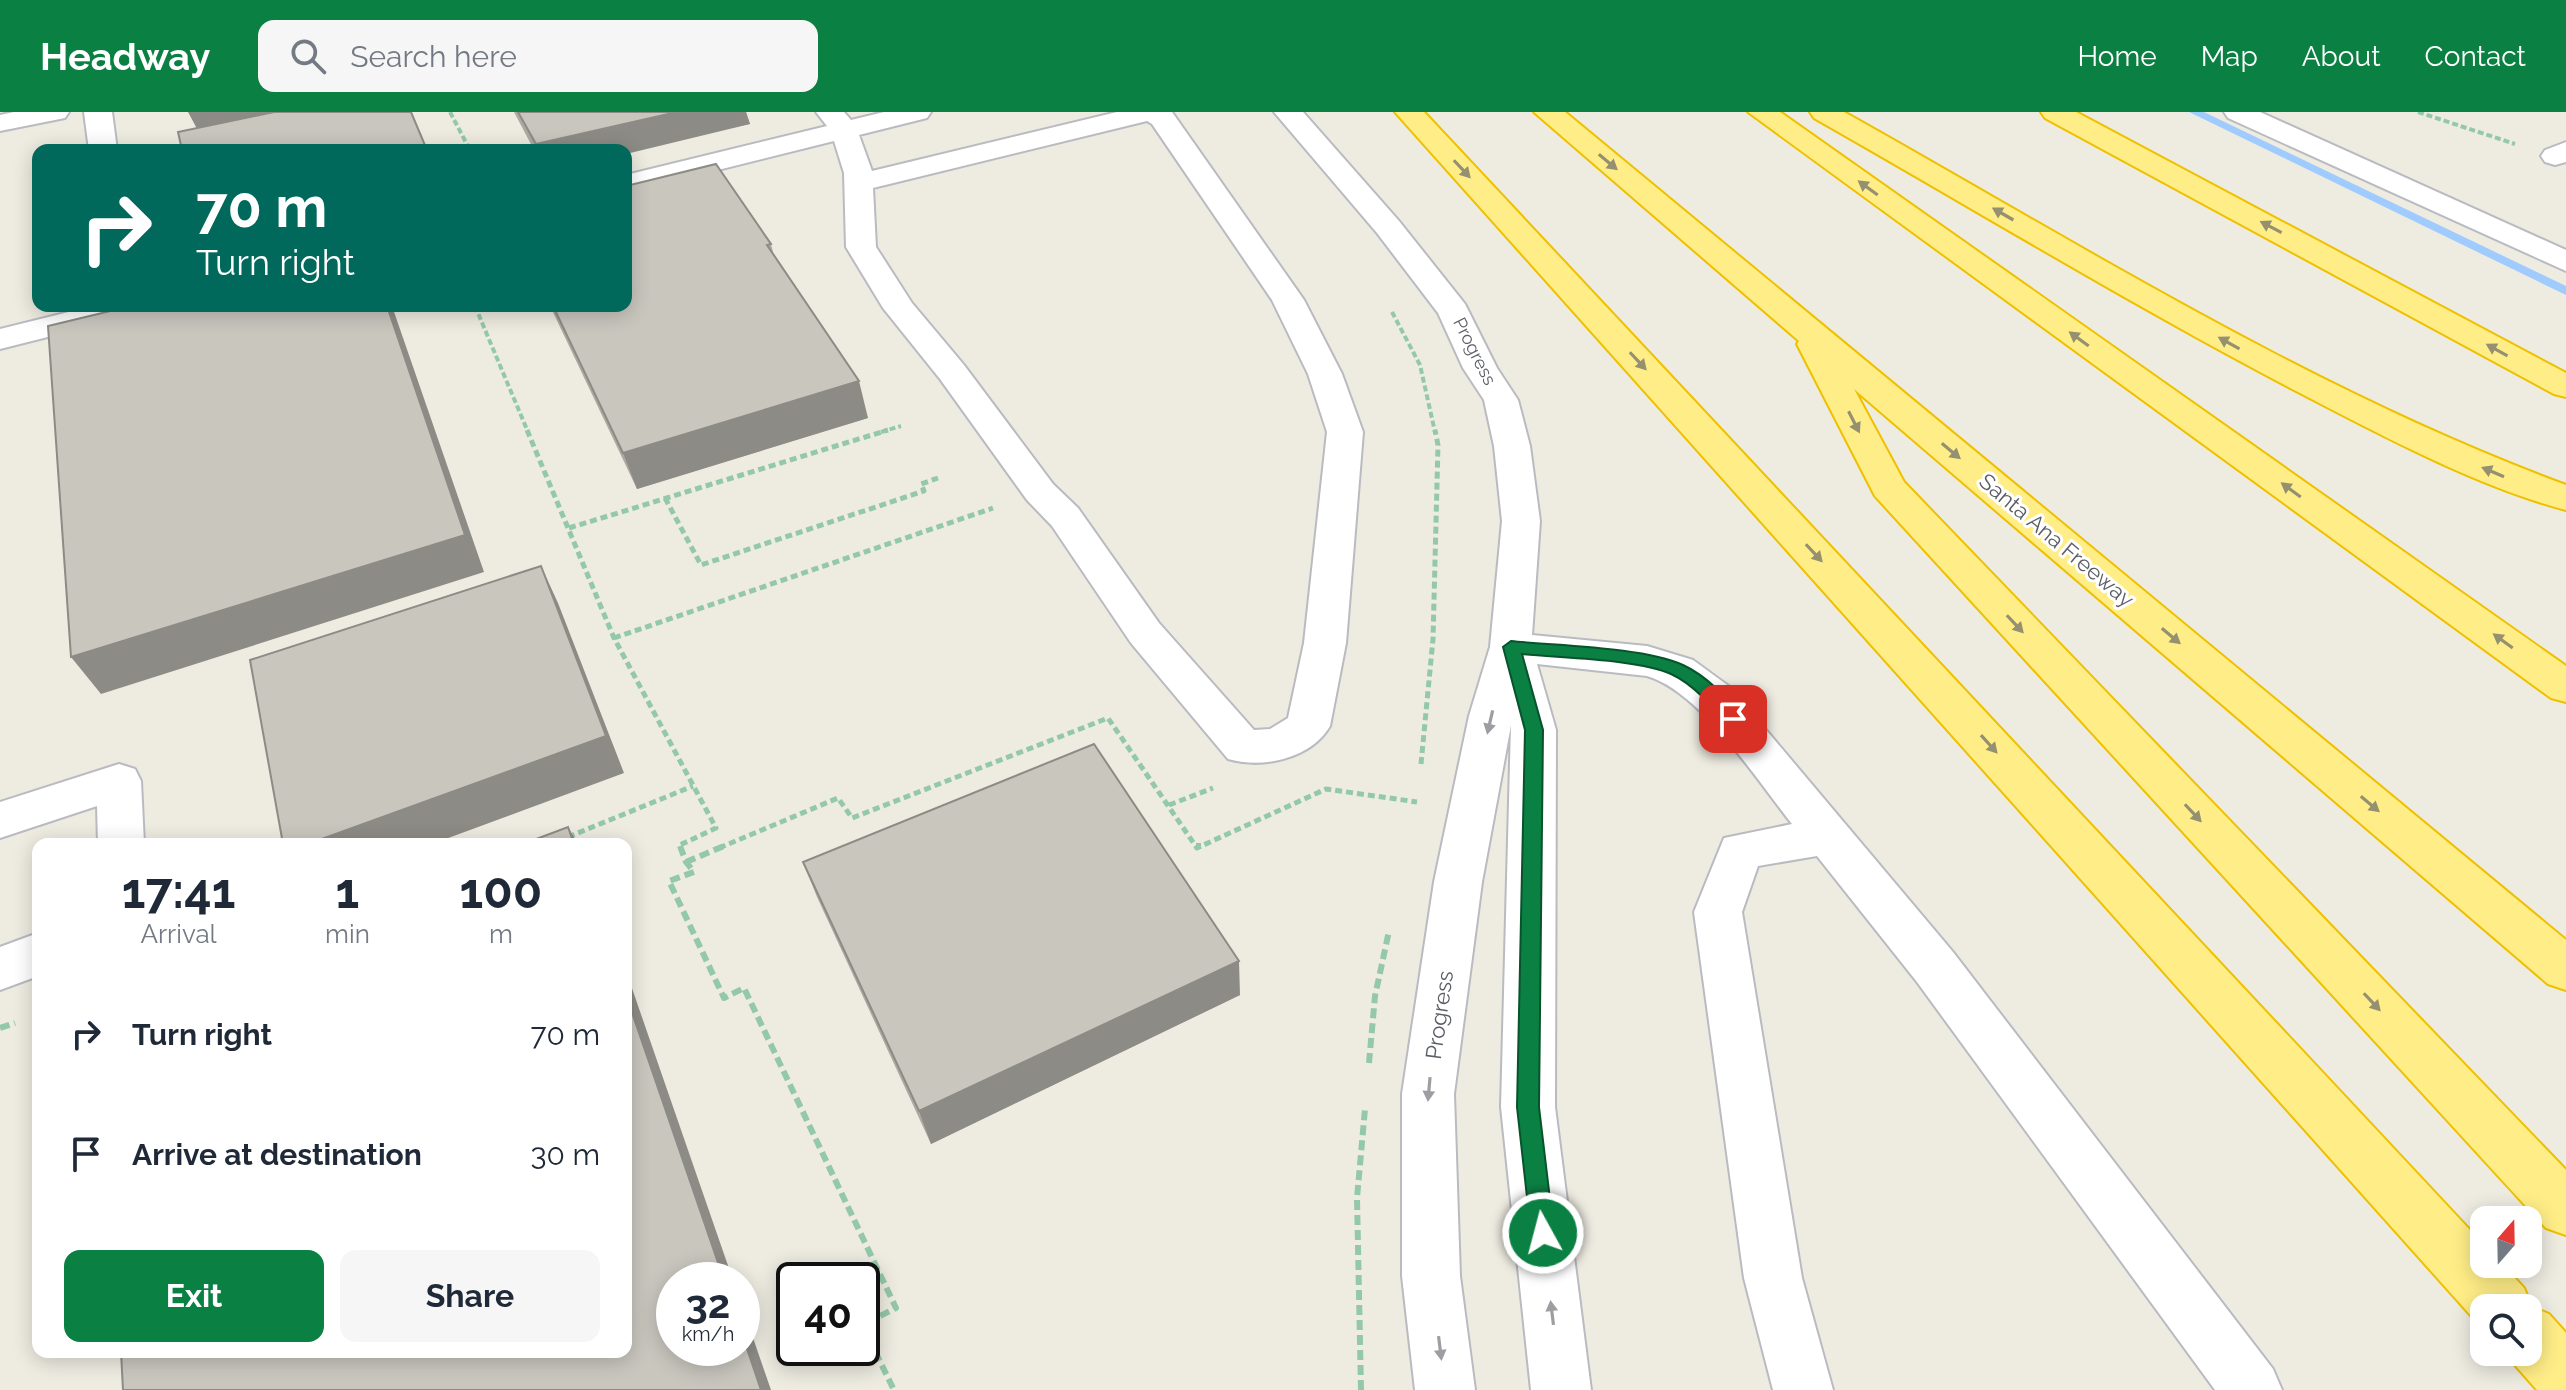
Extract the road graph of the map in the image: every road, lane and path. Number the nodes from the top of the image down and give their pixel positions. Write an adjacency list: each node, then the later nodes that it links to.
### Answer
1 (55, 112): 14 (street)
2 (98, 112): 15 (street)
3 (450, 112): 16 (path)
4 (917, 112): 13 (street)
5 (1288, 112): 33 (street, Progress)
6 (1409, 112): 48 (highway, one-way to 48)
7 (1548, 112): 23 (highway, Santa Ana Freeway, one-way to 23)
8 (1762, 112): 34 (highway, one-way to 8)
9 (1824, 112): 30 (highway, one-way to 9)
10 (2055, 112): 25 (highway, one-way to 10)
11 (2238, 112): 20 (street)
12 (2418, 112): 17 (path)
13 (837, 121): 18 (street); 19 (street)
14 (0, 123)
15 (102, 144)
16 (467, 144)
17 (2560, 154)
18 (632, 182)
19 (859, 183): 28 (street); 28 (street)
20 (2566, 262)
21 (107, 312): 24 (street)
22 (478, 312): 31 (path)
23 (1805, 328): 44 (highway, Santa Ana Freeway, one-way to 44); 45 (highway, one-way to 45)
24 (0, 339)
25 (2566, 387)
26 (901, 426): 29 (path)
27 (938, 478): 29 (path)
28 (1040, 492): 32 (path)
29 (665, 498): 31 (path)
30 (2566, 498)
31 (569, 528): 32 (path)
32 (614, 638): 35 (path)
33 (1511, 647): 38 (street); 54 (street, Progress, one-way to 54); 55 (street, Progress, one-way to 33)
34 (2566, 687)
35 (693, 786): 40 (path); 41 (path)
36 (1417, 802): 41 (path)
37 (0, 820): 39 (street)
38 (1827, 836): 56 (street); 57 (street)
39 (121, 838)
40 (565, 838)
41 (686, 862): 46 (path)
42 (32, 956): 43 (street)
43 (0, 969)
44 (2566, 969)
45 (2566, 1209)
46 (874, 1262)
47 (880, 1274): 49 (path)
48 (2490, 1294)
49 (880, 1316)
50 (2542, 1350): 52 (highway)
51 (880, 1362): 53 (path)
52 (2566, 1377)
53 (894, 1390)
54 (1445, 1390)
55 (1561, 1390)
56 (1803, 1390)
57 (2252, 1390)

